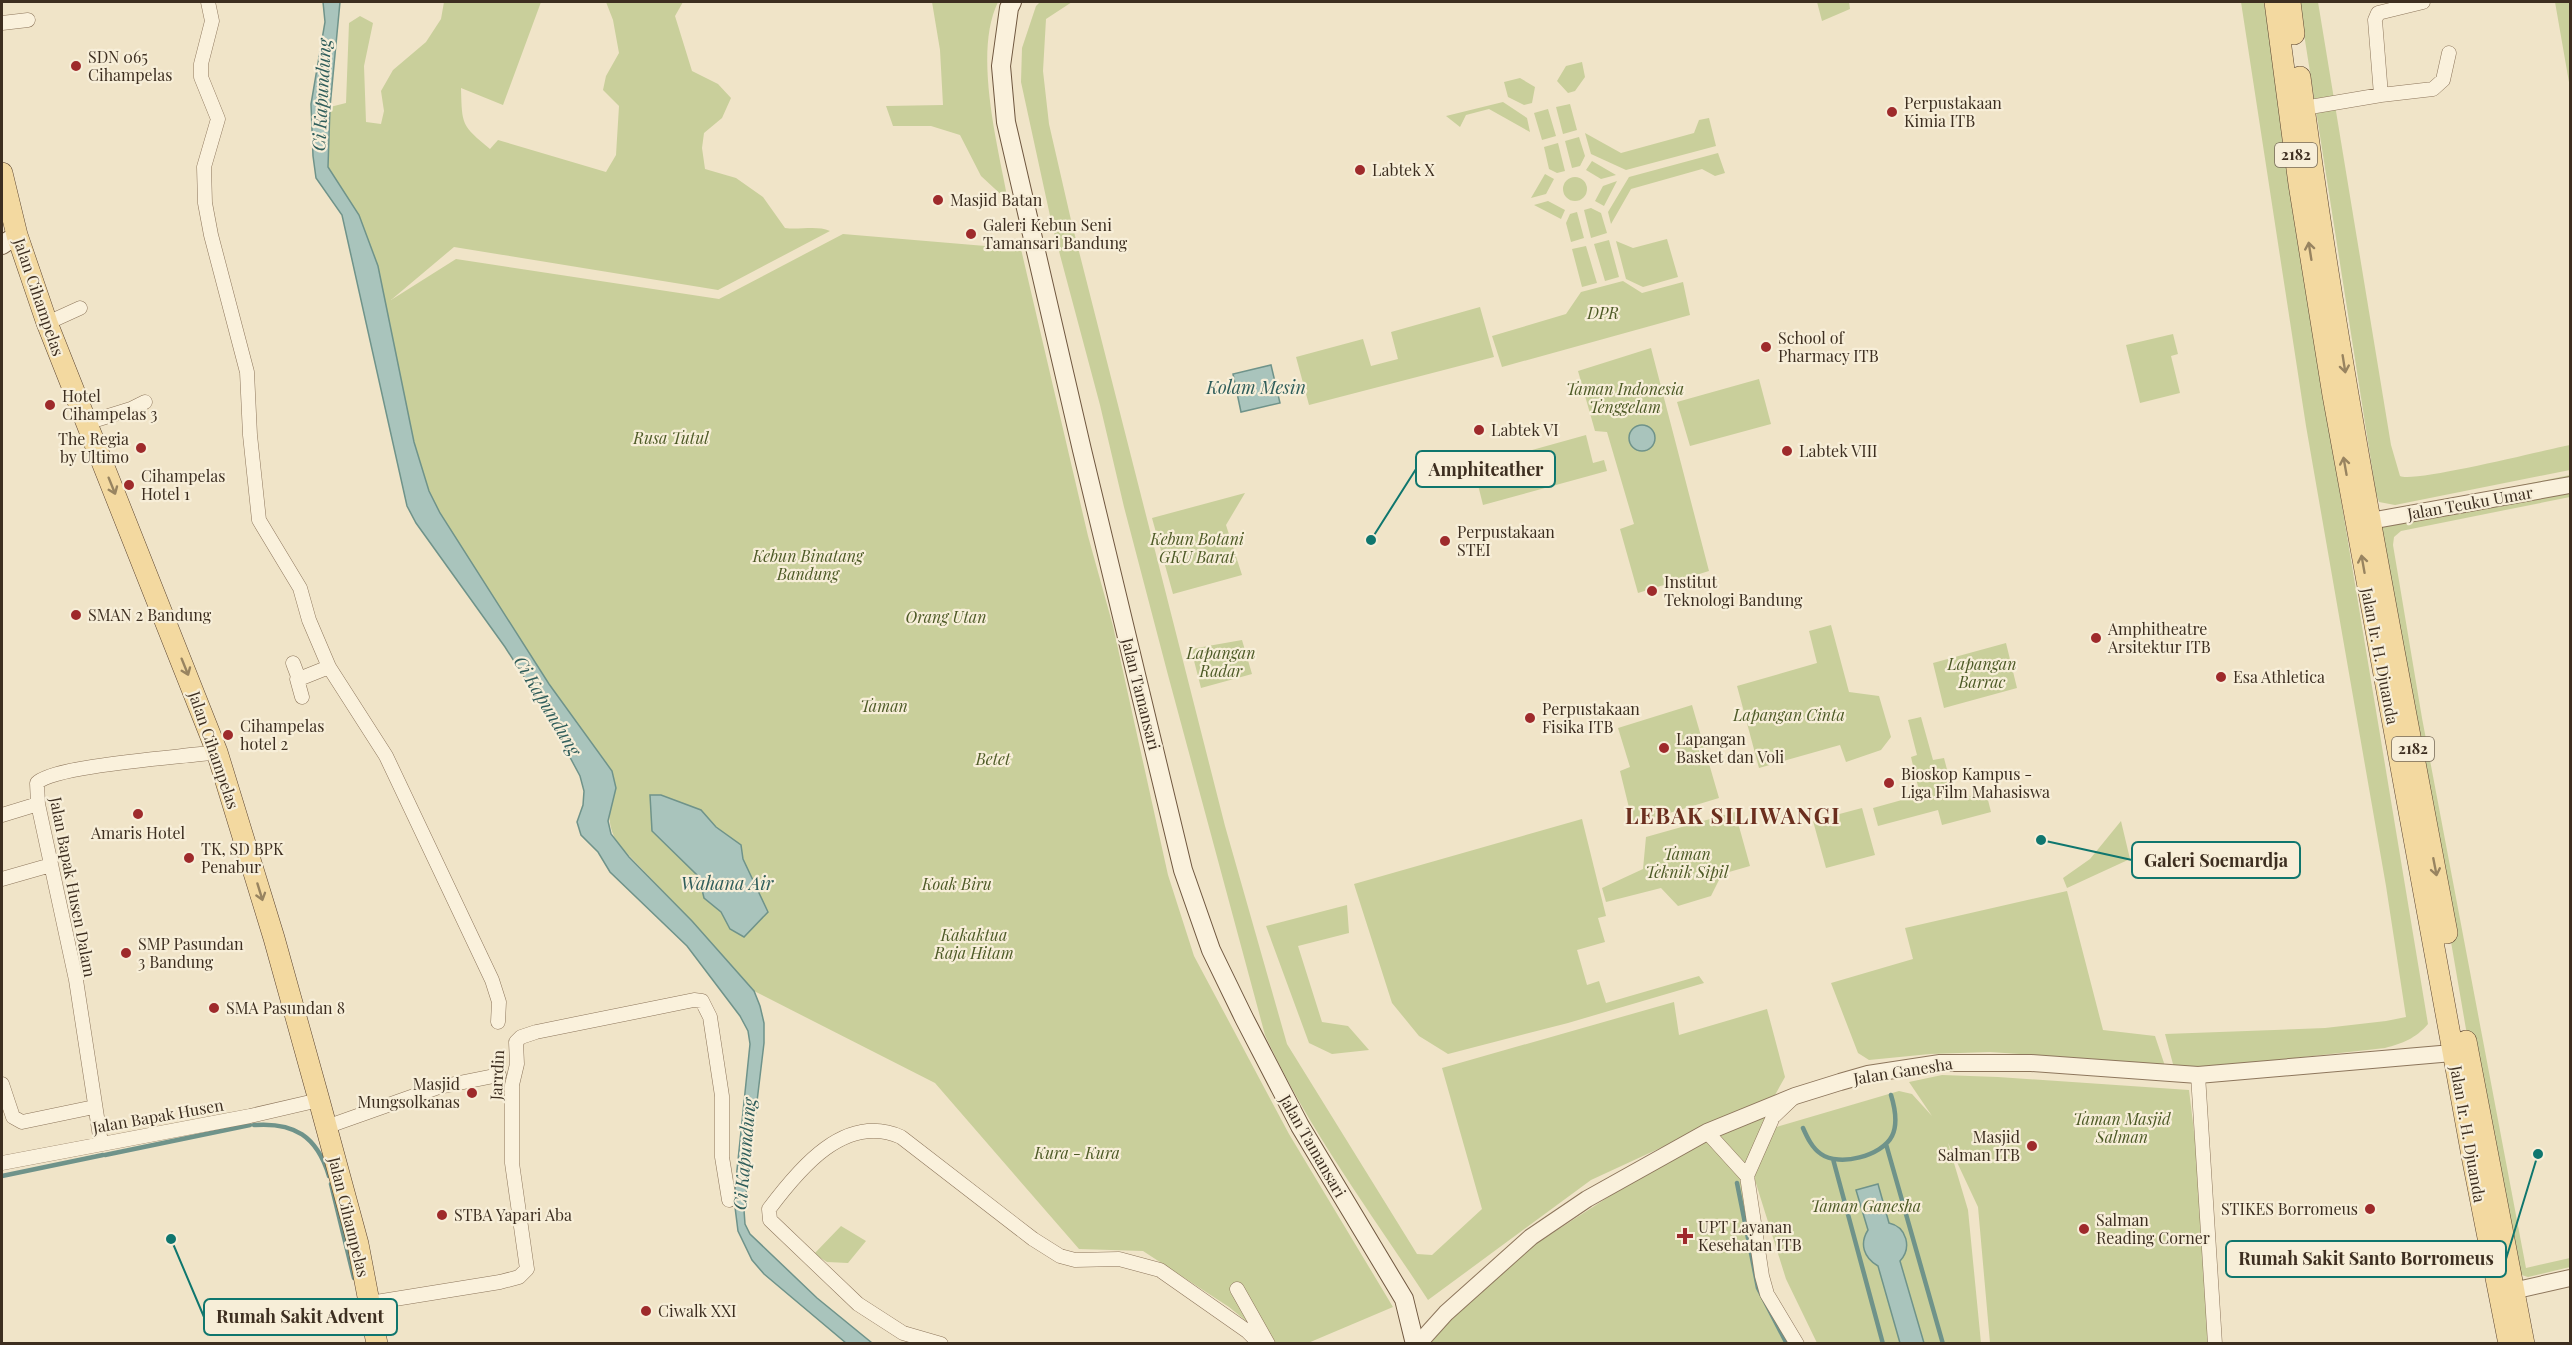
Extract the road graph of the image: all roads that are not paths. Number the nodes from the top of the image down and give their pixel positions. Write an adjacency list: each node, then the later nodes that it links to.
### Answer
1 (208, 2): 21 (street)
2 (1012, 2): 51 (main road, Jalan Tamansari)
3 (2275, 2): 13 (main road, Jalan Ir. H. Djuanda / 2182, one-way to 3)
4 (2290, 2): 10 (main road, Jalan Ir. H. Djuanda / 2182)
5 (2423, 2): 9 (street)
6 (28, 20): 7 (street)
7 (2, 23)
8 (2449, 53): 9 (street)
9 (2381, 95): 10 (street)
10 (2304, 108): 13 (main road, Jalan Ir. H. Djuanda / 2182)
11 (2, 173): 12 (main road, Jalan Cihampelas)
12 (9, 240): 15 (main road, Jalan Cihampelas)
13 (2326, 307): 19 (main road, Jalan Ir. H. Djuanda / 2182)
14 (80, 308): 15 (street)
15 (47, 323): 17 (main road, Jalan Cihampelas)
16 (145, 402): 17 (street)
17 (86, 423): 24 (main road, Jalan Cihampelas, one-way to 24)
18 (2571, 485): 19 (street, Jalan Teuku Umar)
19 (2363, 522): 30 (main road, Jalan Ir. H. Djuanda / 2182)
20 (292, 663): 22 (street)
21 (329, 667): 22 (street); 29 (street)
22 (299, 679): 23 (street)
23 (302, 697)
24 (217, 752): 25 (street, Jalan Bapak Husen Dalam); 35 (main road, Jalan Cihampelas, one-way to 35)
25 (38, 804): 26 (street); 27 (street, Jalan Bapak Husen Dalam)
26 (2, 815)
27 (51, 865): 28 (street); 36 (street, Jalan Bapak Husen Dalam)
28 (2, 879)
29 (498, 1022)
30 (2461, 1052): 32 (street, Jalan Ganesha); 45 (main road, Jalan Ir. H. Djuanda / 2182)
31 (499, 1075): 37 (street)
32 (2198, 1075): 34 (street, Jalan Ganesha); 53 (street)
33 (2, 1084): 36 (street)
34 (1795, 1096): 38 (street, Jalan Ganesha); 41 (street)
35 (319, 1100): 37 (main road, Jalan Cihampelas); 39 (street, Jalan Bapak Husen)
36 (94, 1107): 39 (street, Jalan Bapak Husen Dalam)
37 (326, 1127): 46 (main road, Jalan Cihampelas)
38 (1707, 1132): 41 (street); 51 (street, Jalan Ganesha)
39 (101, 1143): 40 (street, Jalan Bapak Husen)
40 (2, 1163)
41 (1747, 1176): 52 (street)
42 (729, 1200): 46 (street, Jarrdin)
43 (2571, 1278): 45 (street)
44 (1237, 1289): 50 (street)
45 (2506, 1293): 54 (main road, Jalan Ir. H. Djuanda / 2182); 55 (main road, Jalan Ir. H. Djuanda / 2182)
46 (370, 1303): 47 (main road, Jalan Cihampelas)
47 (377, 1344)
48 (942, 1344): 49 (street)
49 (1260, 1344)
50 (1268, 1344)
51 (1416, 1344)
52 (1797, 1344)
53 (2215, 1344)
54 (2509, 1344)
55 (2524, 1344)

